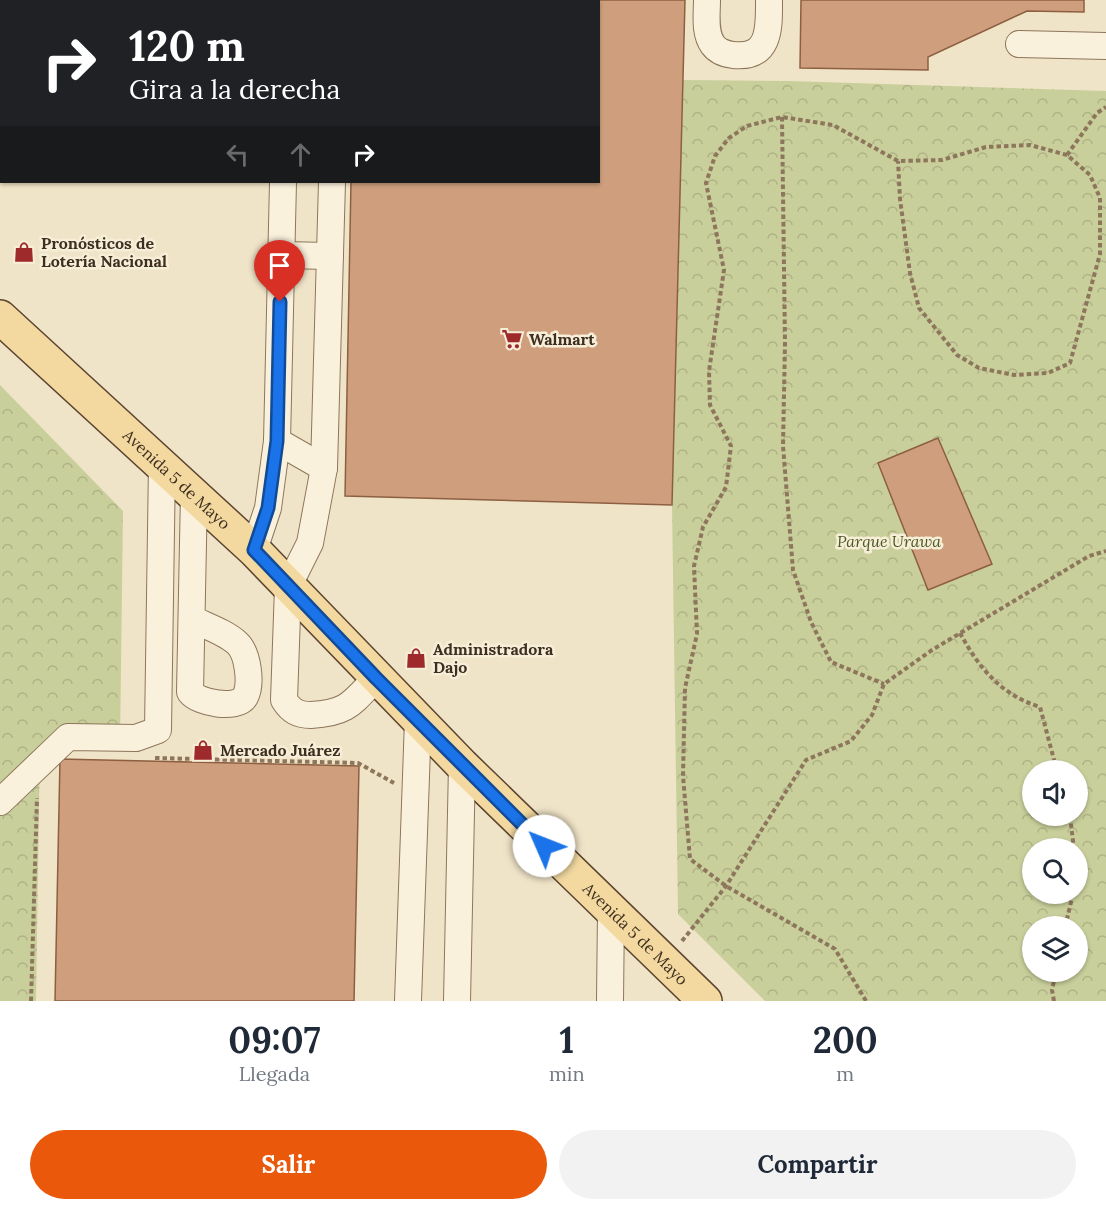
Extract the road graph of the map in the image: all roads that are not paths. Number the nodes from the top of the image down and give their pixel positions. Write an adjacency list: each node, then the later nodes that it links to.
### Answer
1 (707, 0): 2 (street)
2 (769, 0)
3 (1019, 44): 4 (street)
4 (1106, 46)
5 (283, 183): 7 (street)
6 (332, 183): 8 (street)
7 (281, 255): 8 (street); 10 (street)
8 (330, 256): 12 (street)
9 (0, 317): 11 (main road, Avenida 5 de Mayo)
10 (277, 441): 12 (street); 14 (street)
11 (162, 464): 13 (main road, Avenida 5 de Mayo); 20 (street)
12 (324, 468): 15 (street)
13 (194, 493): 14 (main road, Avenida 5 de Mayo); 16 (street)
14 (254, 550): 15 (main road, Avenida 5 de Mayo)
15 (288, 587): 17 (main road, Avenida 5 de Mayo); 17 (street)
16 (192, 620)
17 (376, 678): 18 (main road, Avenida 5 de Mayo)
18 (418, 720): 19 (main road, Avenida 5 de Mayo); 22 (street)
19 (462, 765): 21 (main road, Avenida 5 de Mayo); 23 (street)
20 (0, 809)
21 (611, 911): 24 (street); 25 (main road, Avenida 5 de Mayo)
22 (408, 1001)
23 (457, 1001)
24 (610, 1001)
25 (705, 1001)

